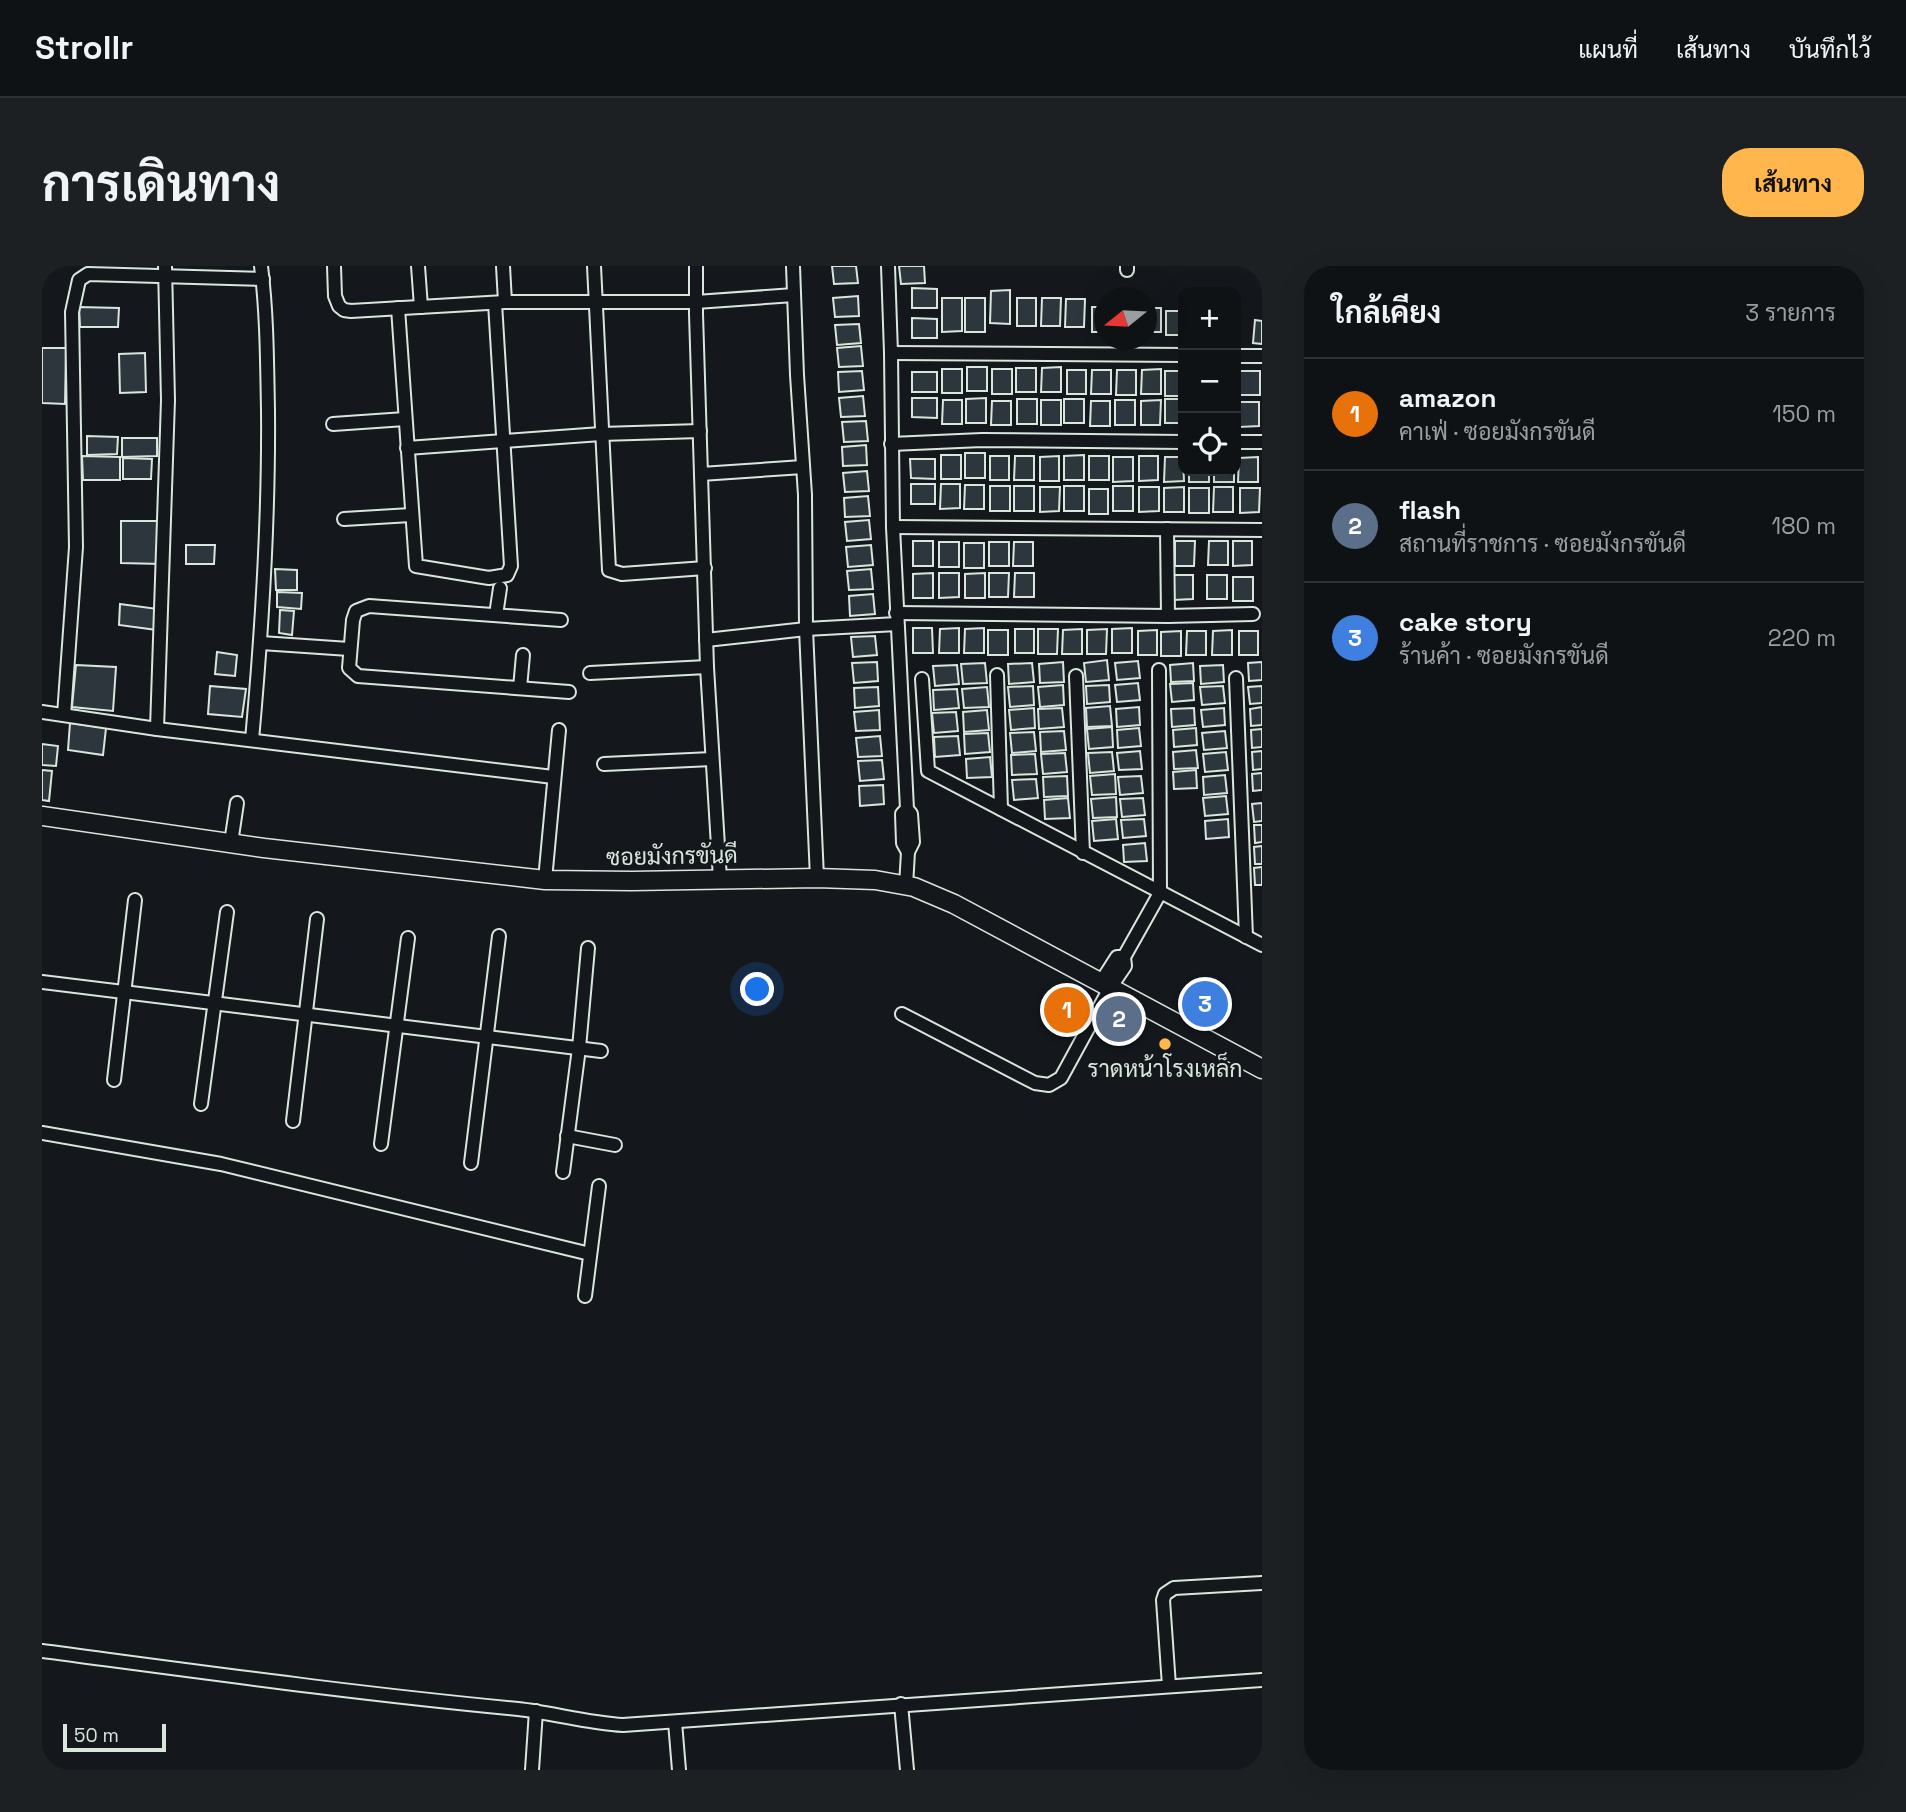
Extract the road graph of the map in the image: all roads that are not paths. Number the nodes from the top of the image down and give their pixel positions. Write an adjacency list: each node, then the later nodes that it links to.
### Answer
1 (334, 266): 16 (street)
2 (418, 266): 15 (street)
3 (503, 266): 14 (street)
4 (594, 266): 12 (street)
5 (696, 266): 13 (street)
6 (793, 266): 11 (street)
7 (888, 266): 17 (street)
8 (108, 270): 9 (street); 60 (street)
9 (166, 272): 10 (street); 61 (street)
10 (262, 272): 47 (street)
11 (794, 295): 13 (street); 31 (street)
12 (596, 301): 13 (street); 14 (street); 24 (street)
13 (696, 302): 23 (street)
14 (500, 303): 15 (street); 25 (street)
15 (421, 307): 16 (street)
16 (398, 308): 21 (street)
17 (891, 353): 18 (street); 29 (street)
18 (1178, 355)
19 (1241, 356): 20 (street)
20 (1262, 356)
21 (405, 419): 22 (street); 30 (street)
22 (333, 424)
23 (700, 431): 24 (street); 32 (street)
24 (601, 434): 25 (street); 38 (street)
25 (505, 440): 30 (street); 33 (street)
26 (1178, 442): 29 (street)
27 (1241, 442): 28 (street)
28 (1262, 442)
29 (891, 444): 35 (street)
30 (407, 448): 33 (street)
31 (803, 467): 32 (street); 45 (street)
32 (701, 474): 38 (street)
33 (411, 515): 34 (street)
34 (344, 519)
35 (893, 527): 36 (street); 43 (street)
36 (1167, 529): 37 (street); 42 (street)
37 (1262, 530)
38 (705, 568): 46 (street)
39 (500, 588): 41 (street)
40 (1253, 614): 42 (street)
41 (496, 615): 44 (street); 48 (street)
42 (1168, 616): 43 (street)
43 (897, 618): 45 (street); 75 (street)
44 (561, 620)
45 (806, 629): 46 (street); 72 (street)
46 (706, 640): 50 (street)
47 (261, 643): 48 (street); 63 (street)
48 (349, 649): 57 (street)
49 (523, 655): 57 (street)
50 (707, 667): 52 (street); 64 (street)
51 (1159, 670): 76 (street)
52 (590, 673)
53 (997, 675): 68 (street)
54 (1076, 676): 71 (street)
55 (1236, 678): 81 (street)
56 (922, 679): 68 (street)
57 (520, 688): 58 (street)
58 (569, 692)
59 (42, 712): 60 (street)
60 (65, 715): 61 (street)
61 (157, 729): 63 (street)
62 (559, 730): 66 (street)
63 (252, 740): 66 (street)
64 (712, 759): 65 (street); 73 (street)
65 (604, 764)
66 (553, 777): 74 (street)
67 (237, 803): 70 (street)
68 (1001, 809): 71 (street)
69 (42, 816): 70 (street, ซอยมังกรขันดี)
70 (231, 843): 74 (street, ซอยมังกรขันดี)
71 (1083, 853): 76 (street)
72 (817, 877): 73 (street, ซอยมังกรขันดี); 75 (street, ซอยมังกรขันดี)
73 (720, 879): 74 (street, ซอยมังกรขันดี)
74 (545, 880)
75 (906, 886): 86 (street, ซอยมังกรขันดี)
76 (1160, 894): 81 (street); 86 (street)
77 (135, 900): 87 (street)
78 (227, 912): 88 (street)
79 (317, 919): 89 (street)
80 (499, 936): 92 (street)
81 (1245, 937): 83 (street)
82 (408, 938): 91 (street)
83 (1262, 945)
84 (588, 948): 93 (street)
85 (42, 982): 87 (street)
86 (1106, 985): 90 (street); 95 (street, ซอยมังกรขันดี)
87 (125, 991): 88 (street); 96 (street)
88 (216, 1002): 89 (street); 97 (street)
89 (306, 1014): 91 (street); 98 (street)
90 (902, 1014)
91 (395, 1025): 92 (street); 101 (street)
92 (488, 1035): 93 (street); 103 (street)
93 (579, 1048): 94 (street); 100 (street)
94 (601, 1051)
95 (1262, 1069)
96 (114, 1080)
97 (201, 1104)
98 (293, 1121)
99 (42, 1133): 106 (street)
100 (568, 1136): 102 (street); 104 (street)
101 (381, 1144)
102 (615, 1145)
103 (471, 1163)
104 (563, 1172)
105 (599, 1186): 106 (street)
106 (590, 1254): 107 (street)
107 (584, 1296)
108 (1262, 1583): 111 (street)
109 (42, 1651): 113 (street)
110 (1262, 1680): 111 (street)
111 (1170, 1686): 112 (street)
112 (901, 1704): 114 (street); 117 (street)
113 (536, 1711): 114 (street); 115 (street)
114 (675, 1722): 116 (street)
115 (532, 1770)
116 (679, 1770)
117 (907, 1770)

